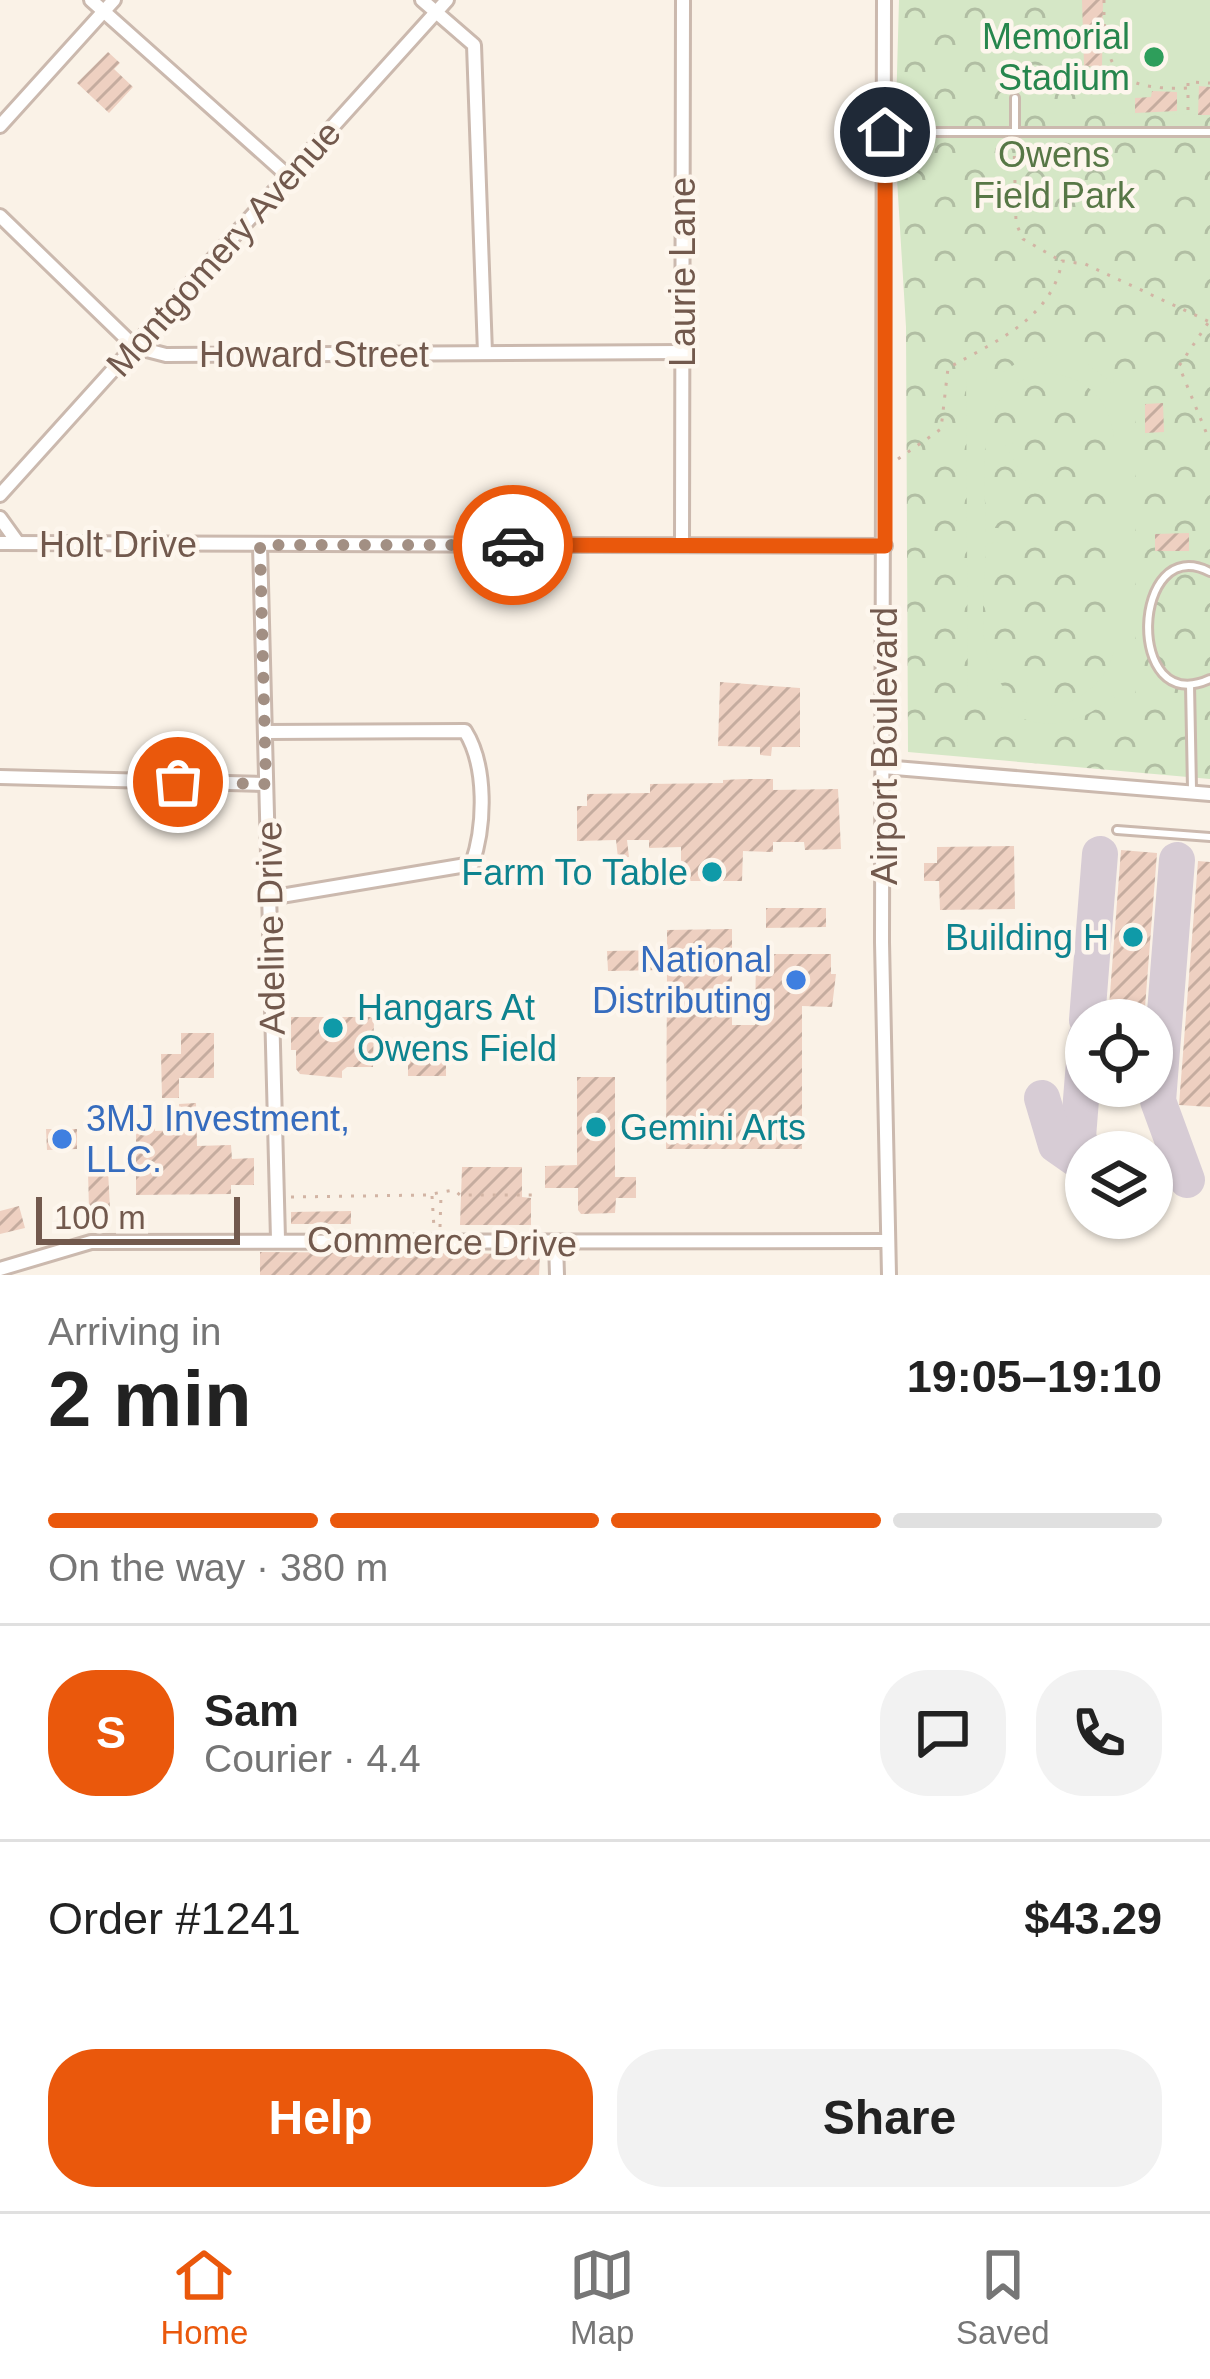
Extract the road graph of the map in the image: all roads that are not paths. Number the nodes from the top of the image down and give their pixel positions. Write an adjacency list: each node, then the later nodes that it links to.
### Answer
1 (91, 0): 6 (street)
2 (422, 0): 7 (street)
3 (447, 0): 7 (street, Montgomery Avenue)
4 (683, 0): 16 (street, Laurie Lane)
5 (884, 0): 11 (street, Airport Boulevard)
6 (109, 6): 9 (street); 13 (street)
7 (436, 12): 13 (street, Montgomery Avenue); 17 (street)
8 (1015, 98): 10 (lane)
9 (0, 126)
10 (1015, 130): 11 (lane); 12 (lane)
11 (885, 132): 24 (street, Airport Boulevard)
12 (1210, 132)
13 (287, 176): 15 (street, Montgomery Avenue)
14 (0, 216): 15 (street)
15 (135, 347): 17 (street, Howard Street); 18 (street, Montgomery Avenue)
16 (682, 352): 17 (street, Howard Street); 22 (street, Laurie Lane)
17 (485, 353)
18 (0, 495)
19 (0, 518): 21 (street)
20 (0, 543): 21 (street, Holt Drive)
21 (18, 544): 23 (street, Holt Drive)
22 (682, 544): 23 (street, Holt Drive); 24 (street, Holt Drive)
23 (260, 545): 28 (street, Adeline Drive)
24 (885, 546): 29 (street, Airport Boulevard)
25 (1210, 572): 27 (lane)
26 (1210, 679): 27 (lane)
27 (1190, 686): 32 (lane)
28 (265, 732): 31 (street, Adeline Drive); 36 (street)
29 (883, 767): 32 (street); 38 (street, Airport Boulevard)
30 (0, 777): 31 (street)
31 (266, 784): 36 (street, Adeline Drive)
32 (1192, 793): 33 (street)
33 (1210, 794)
34 (1118, 830): 35 (lane)
35 (1210, 837)
36 (269, 898): 37 (street, Adeline Drive)
37 (278, 1239): 39 (street, Commerce Drive); 40 (street, Commerce Drive)
38 (888, 1241): 39 (street, Commerce Drive); 42 (street, Airport Boulevard)
39 (556, 1243): 41 (street)
40 (0, 1269)
41 (557, 1275)
42 (889, 1275)

